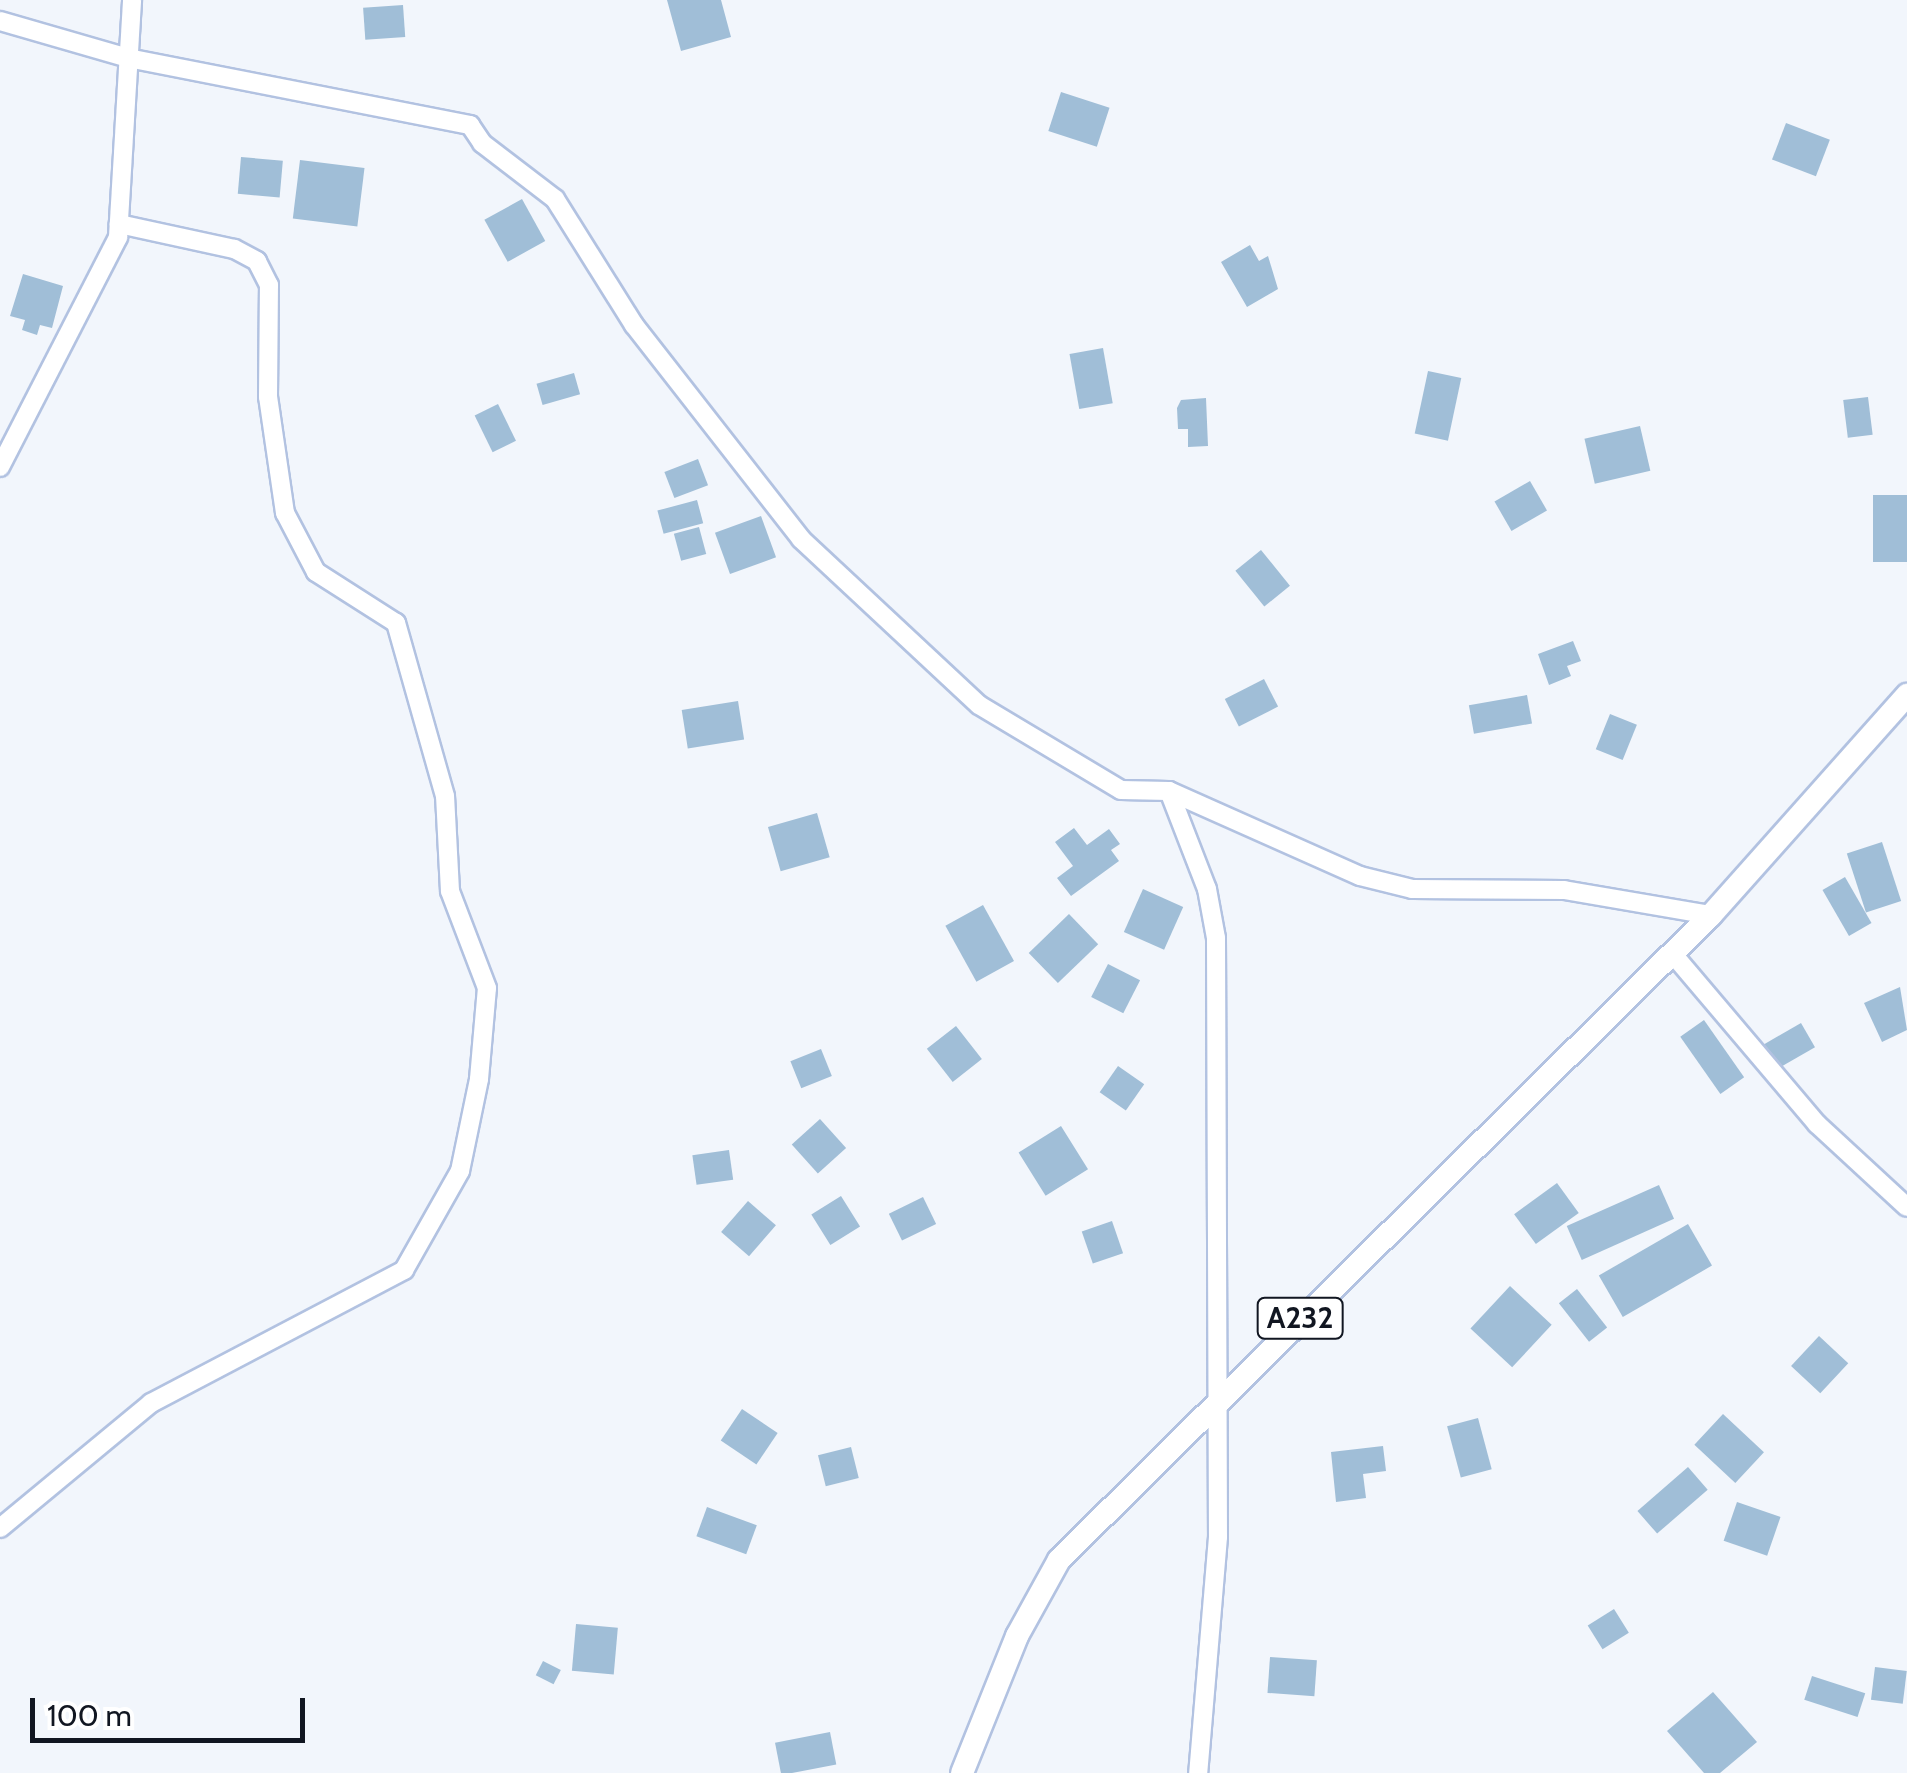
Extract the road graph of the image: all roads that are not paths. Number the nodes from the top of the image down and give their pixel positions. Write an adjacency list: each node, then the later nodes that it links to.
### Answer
1 (132, 0): 3 (street)
2 (0, 21): 3 (street)
3 (128, 58): 4 (street); 7 (street)
4 (119, 224): 5 (street); 12 (street)
5 (0, 467)
6 (1907, 695): 8 (main road, A232)
7 (1169, 791): 8 (street); 11 (street)
8 (1712, 915): 9 (main road, A232)
9 (1672, 954): 10 (street); 11 (main road, A232)
10 (1907, 1208)
11 (1217, 1400): 13 (main road, A232); 14 (street)
12 (0, 1528)
13 (962, 1773)
14 (1198, 1773)

